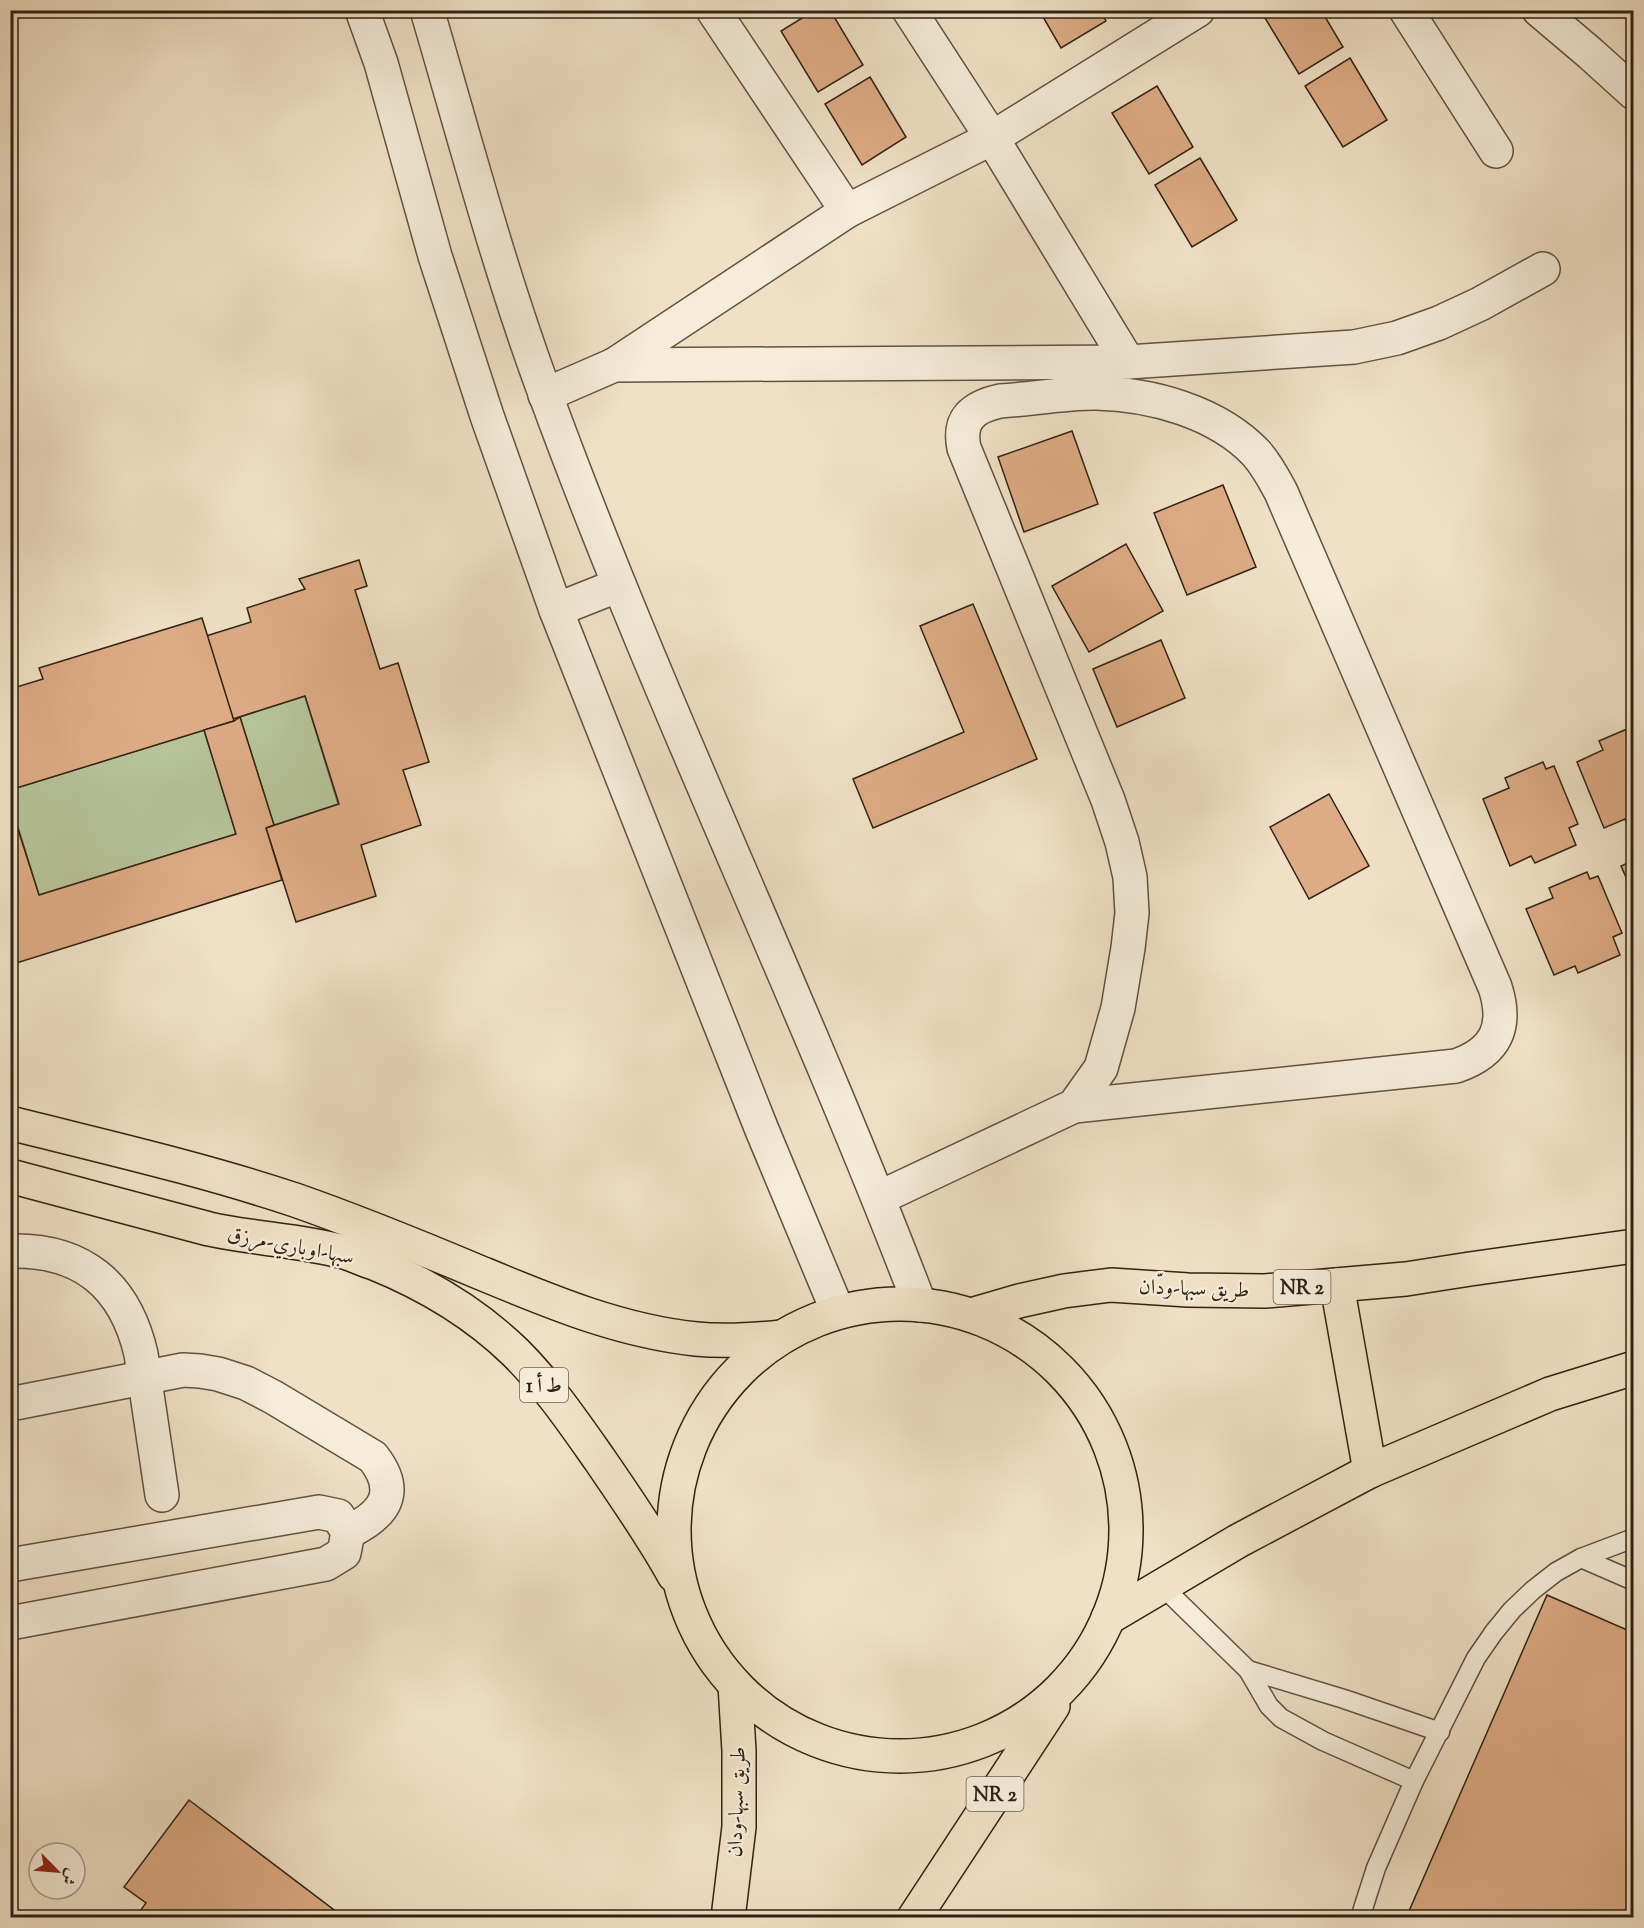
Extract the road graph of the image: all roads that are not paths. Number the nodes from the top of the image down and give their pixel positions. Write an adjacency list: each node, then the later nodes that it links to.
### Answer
1 (362, 10): 17 (street)
2 (427, 10): 15 (street)
3 (713, 10): 11 (street)
4 (909, 10): 9 (street)
5 (1198, 10): 9 (street)
6 (1406, 10): 10 (street)
7 (1539, 10): 8 (street)
8 (1634, 93)
9 (992, 138): 11 (street); 13 (street)
10 (1496, 151)
11 (847, 211): 14 (street)
12 (1543, 269): 13 (street)
13 (1128, 362): 14 (street)
14 (614, 365): 15 (street)
15 (545, 395): 16 (street)
16 (619, 585): 17 (street); 21 (street)
17 (556, 610): 28 (street)
18 (1074, 1106): 18 (street); 21 (street)
19 (10, 1122): 22 (highway, سبها-اوباري-مرزق)
20 (10, 1176): 25 (highway, سبها-اوباري-مرزق / ط أ 1)
21 (879, 1198): 27 (street)
22 (357, 1222): 25 (highway); 30 (highway, سبها-اوباري-مرزق)
23 (1634, 1246): 26 (highway, طريق سبها-ودّان / NR 2)
24 (10, 1251): 32 (street)
25 (345, 1252): 41 (highway, سبها-اوباري-مرزق / ط أ 1)
26 (1337, 1285): 29 (highway, طريق سبها-ودّان / NR 2); 34 (highway)
27 (920, 1305): 28 (highway); 29 (highway)
28 (838, 1312): 30 (highway)
29 (971, 1315): 43 (highway)
30 (782, 1337): 41 (highway)
31 (1634, 1368): 34 (highway)
32 (145, 1378): 33 (street); 35 (street); 36 (street)
33 (10, 1404)
34 (1370, 1471): 42 (highway)
35 (162, 1495)
36 (348, 1532): 39 (street); 44 (street)
37 (1634, 1538): 38 (lane)
38 (1581, 1558): 40 (lane); 48 (lane)
39 (10, 1564)
40 (1634, 1581)
41 (680, 1586): 47 (highway)
42 (1162, 1586): 43 (highway); 46 (lane)
43 (1107, 1618): 45 (highway)
44 (10, 1623)
45 (1076, 1670): 47 (highway); 51 (highway, NR 2)
46 (1248, 1670): 48 (lane); 49 (lane)
47 (735, 1685): 50 (highway, طريق سبها-ودان)
48 (1440, 1732): 49 (lane)
49 (1414, 1781): 52 (lane)
50 (728, 1917)
51 (914, 1917)
52 (1360, 1917)

